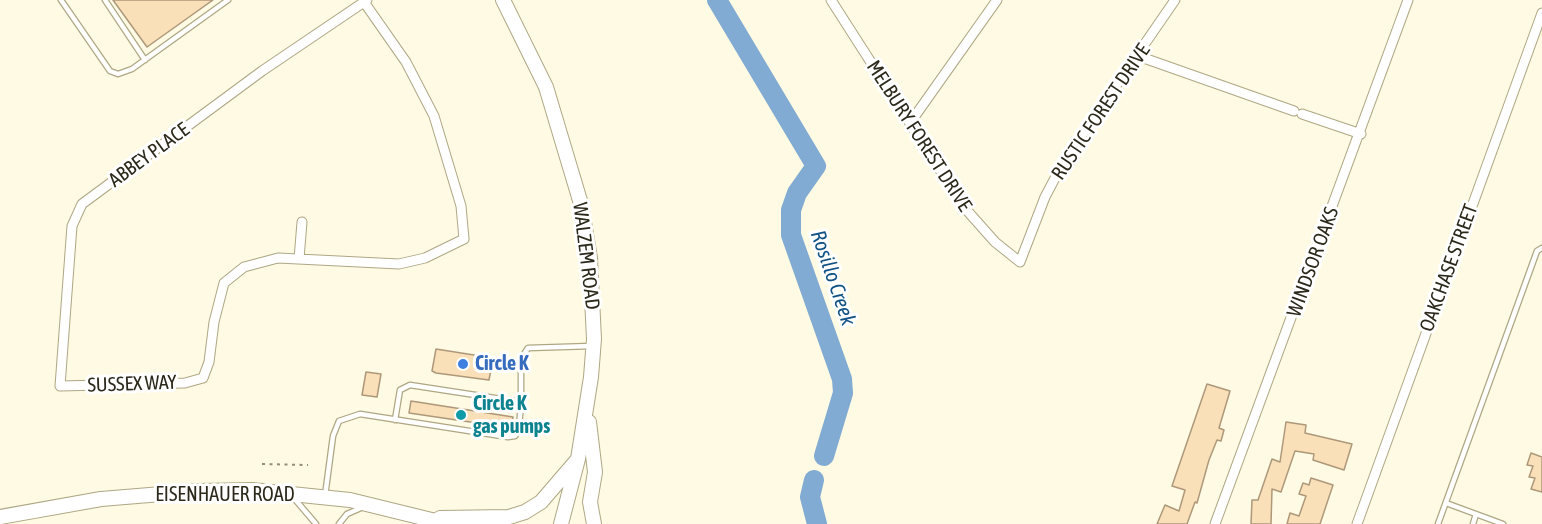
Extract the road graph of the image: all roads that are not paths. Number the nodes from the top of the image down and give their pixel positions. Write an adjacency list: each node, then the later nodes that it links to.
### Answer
1 (61, 0): 12 (lane)
2 (105, 0): 12 (lane)
3 (228, 0): 12 (lane)
4 (503, 0): 19 (main road, WALZEM ROAD)
5 (831, 0): 13 (street, MELBURY FOREST DRIVE)
6 (997, 0): 13 (street)
7 (1175, 0): 11 (street, RUSTIC FOREST DRIVE)
8 (1408, 0): 14 (street, WINDSOR OAKS)
9 (366, 1): 17 (street); 21 (street, ABBEY PLACE)
10 (1542, 13): 40 (street, OAKCHASE STREET)
11 (1138, 56): 14 (street); 18 (street, RUSTIC FOREST DRIVE)
12 (145, 60)
13 (910, 123): 18 (street, MELBURY FOREST DRIVE)
14 (1361, 134): 39 (street, WINDSOR OAKS)
15 (302, 222): 17 (street)
16 (1542, 248): 29 (lane)
17 (299, 259): 20 (street)
18 (1020, 262)
19 (593, 346): 23 (lane); 24 (main road, WALZEM ROAD)
20 (203, 378): 21 (street, SUSSEX WAY); 22 (street)
21 (60, 386)
22 (211, 387)
23 (521, 402): 25 (lane); 25 (lane)
24 (587, 403): 26 (main road, WALZEM ROAD); 38 (main road)
25 (395, 420): 28 (lane)
26 (578, 459): 33 (main road); 37 (main road, WALZEM ROAD)
27 (289, 493): 28 (main road, EISENHAUER ROAD); 32 (main road, EISENHAUER ROAD); 34 (lane)
28 (324, 496): 30 (main road, EISENHAUER ROAD)
29 (1446, 503): 31 (lane); 41 (lane)
30 (368, 504): 33 (main road, EISENHAUER ROAD); 35 (lane)
31 (1476, 514): 42 (lane); 43 (lane)
32 (0, 517)
33 (434, 521): 36 (main road, EISENHAUER ROAD)
34 (316, 524)
35 (339, 524)
36 (448, 524)
37 (561, 524)
38 (594, 524)
39 (1215, 524)
40 (1357, 524)
41 (1438, 524)
42 (1473, 524)
43 (1503, 524)

